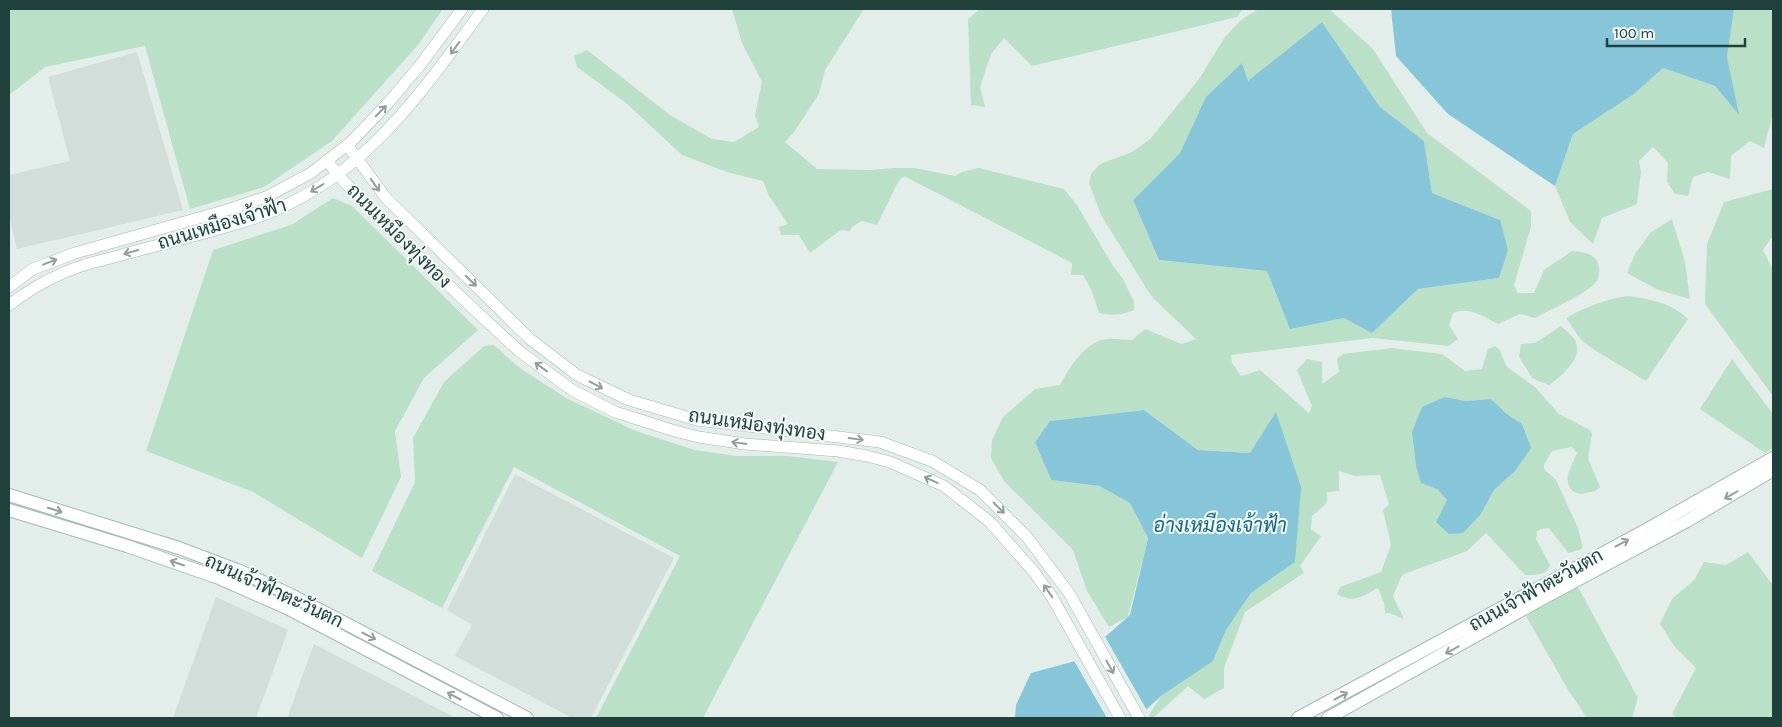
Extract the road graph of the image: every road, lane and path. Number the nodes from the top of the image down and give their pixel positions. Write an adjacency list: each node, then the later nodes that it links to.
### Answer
1 (462, 9): 3 (street, ถนนเหมืองเจ้าฟ้า)
2 (483, 9): 4 (street, ถนนเหมืองเจ้าฟ้า, one-way to 4)
3 (421, 64): 4 (street); 5 (street, ถนนเหมืองเจ้าฟ้า, one-way to 3)
4 (436, 73): 6 (street, ถนนเหมืองเจ้าฟ้า)
5 (346, 145): 6 (street, ถนนเหมืองทุ่งทอง); 7 (street, ถนนเหมืองเจ้าฟ้า)
6 (357, 159): 8 (street, ถนนเหมืองเจ้าฟ้า); 11 (street, ถนนเหมืองทุ่งทอง, one-way to 11)
7 (327, 160): 8 (street, ถนนเหมืองทุ่งทอง); 9 (street, ถนนเหมืองเจ้าฟ้า, one-way to 7)
8 (337, 174): 10 (street, ถนนเหมืองเจ้าฟ้า, one-way to 10); 12 (street, ถนนเหมืองทุ่งทอง, one-way to 8)
9 (9, 287)
10 (9, 305)
11 (760, 428): 12 (street); 20 (street, ถนนเหมืองทุ่งทอง, one-way to 20)
12 (759, 445): 19 (street, ถนนเหมืองทุ่งทอง, one-way to 12)
13 (1773, 458): 21 (main road, ถนนเจ้าฟ้าตะวันตก, one-way to 13)
14 (1773, 470): 22 (main road, ถนนเจ้าฟ้าตะวันตก, one-way to 22)
15 (9, 495): 18 (main road, ถนนเจ้าฟ้าตะวันตก, one-way to 18)
16 (9, 510): 17 (main road, ถนนเจ้าฟ้าตะวันตก, one-way to 16)
17 (497, 718)
18 (527, 718)
19 (1120, 718)
20 (1139, 718)
21 (1298, 718)
22 (1328, 718)

